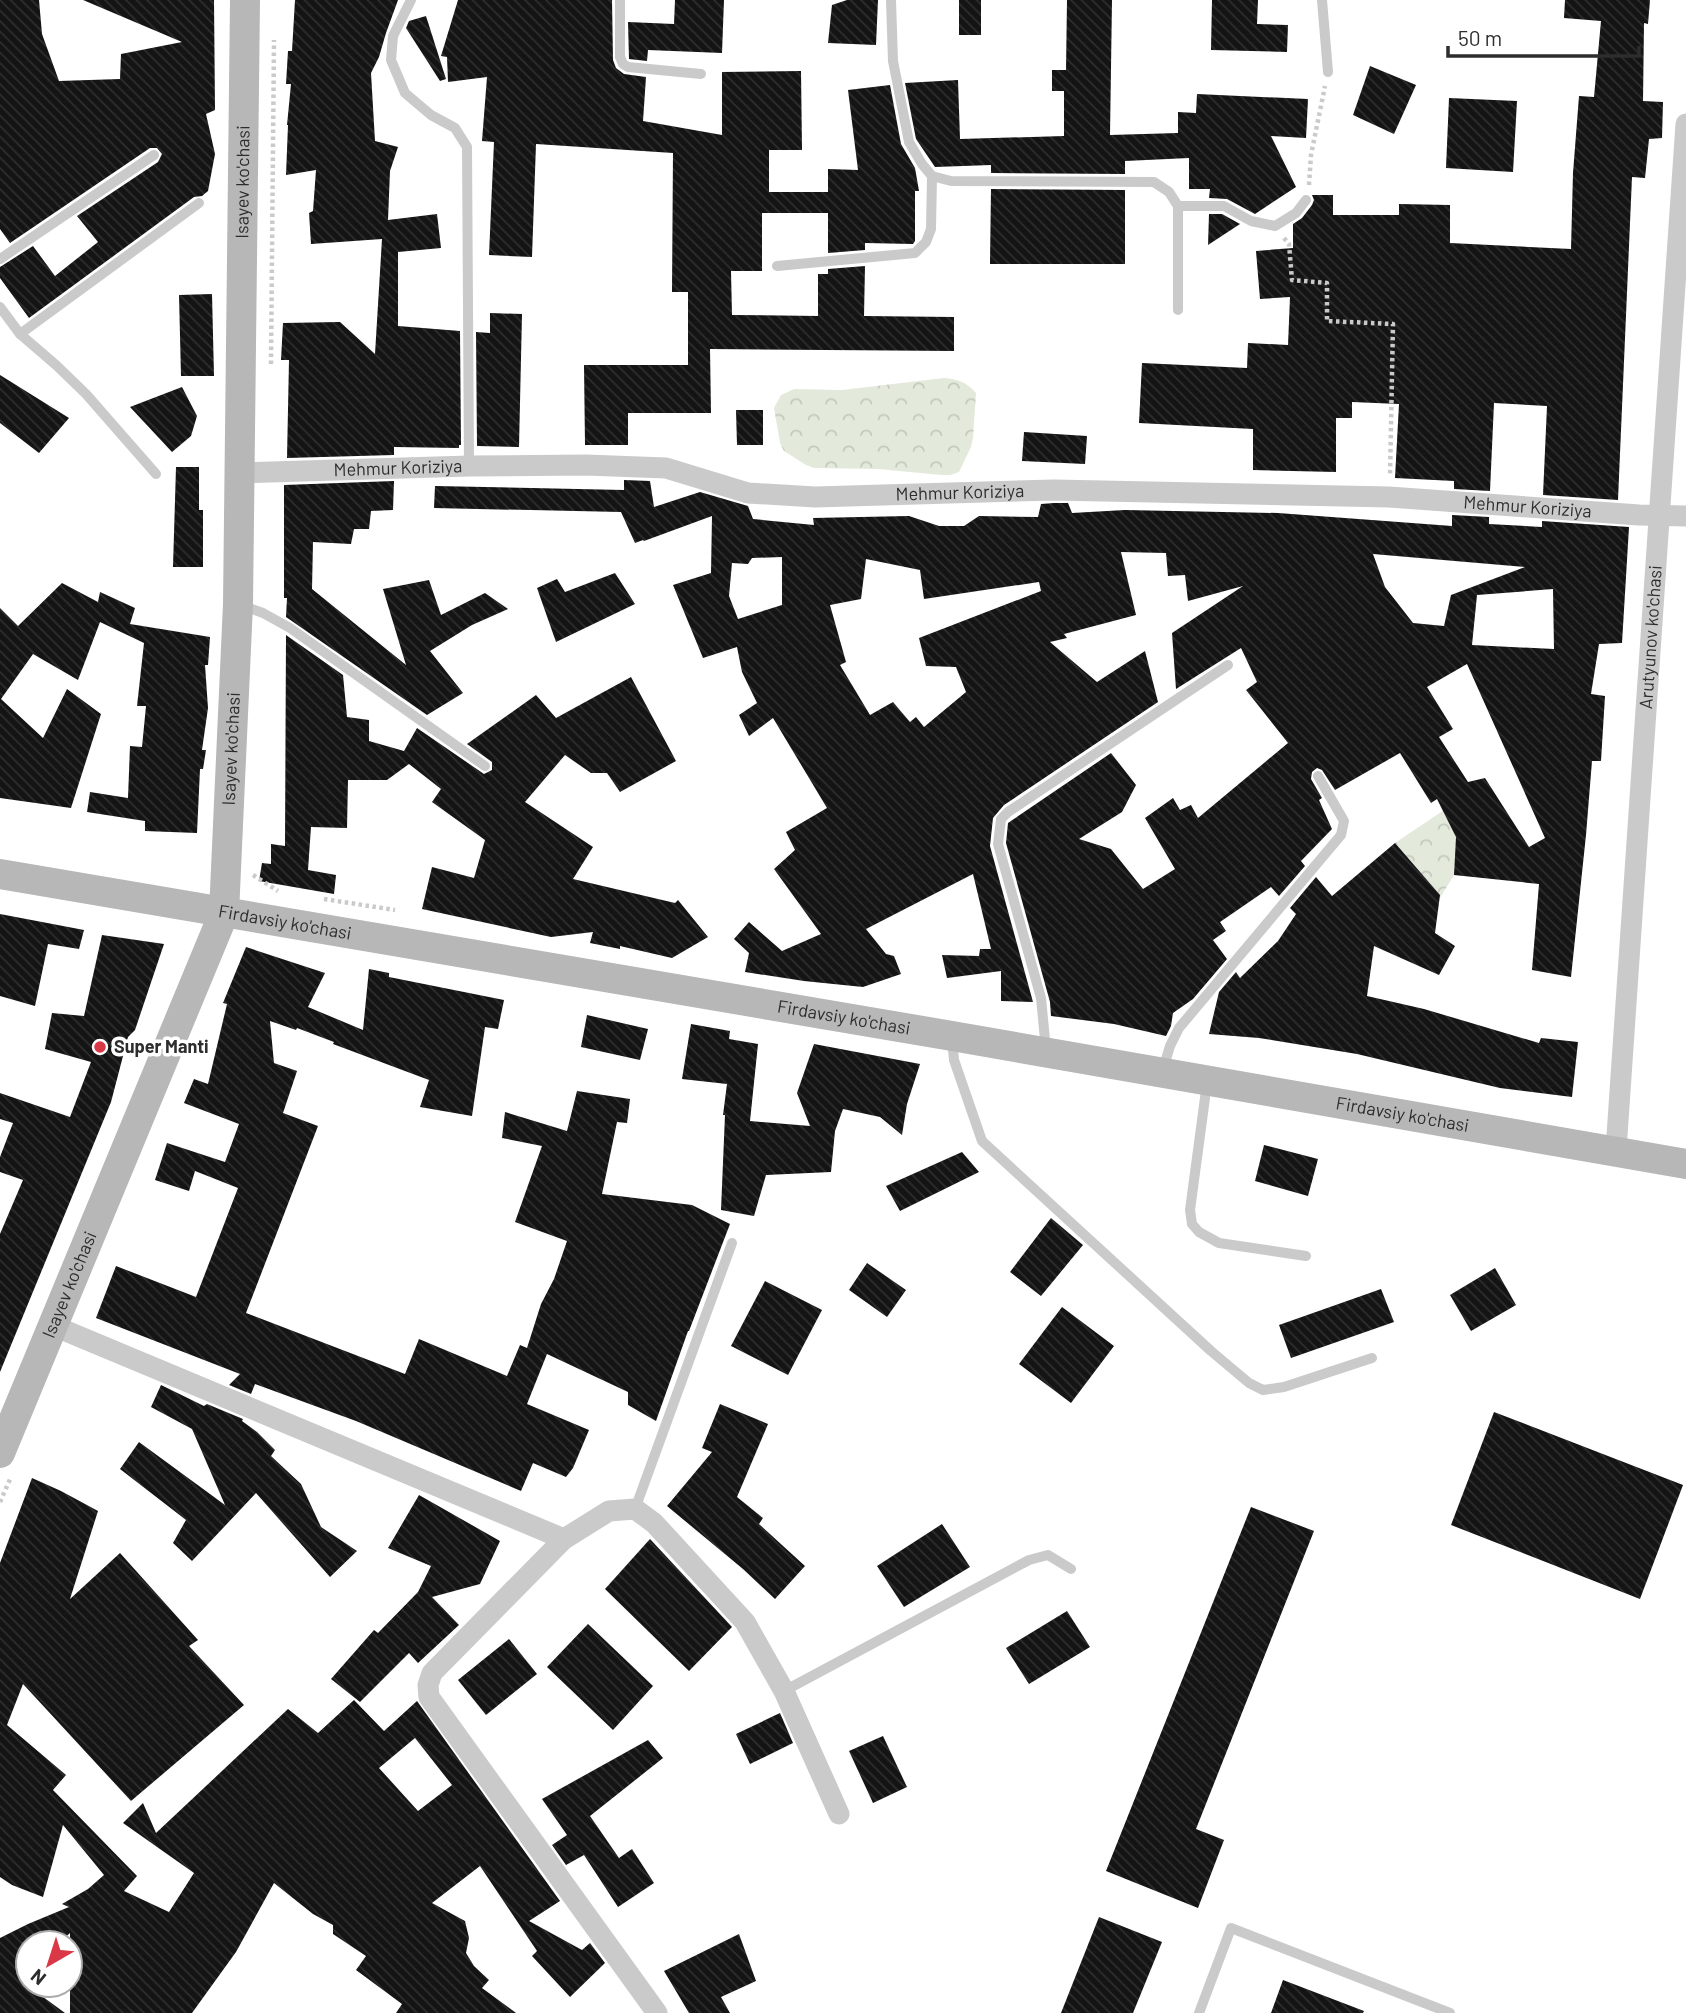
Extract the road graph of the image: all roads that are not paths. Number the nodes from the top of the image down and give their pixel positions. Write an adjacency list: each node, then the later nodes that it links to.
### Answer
1 (245, 0): 21 (main road, Isayev ko'chasi)
2 (411, 0): 19 (lane)
3 (620, 0): 7 (lane)
4 (891, 0): 10 (lane)
5 (1322, 0): 6 (lane)
6 (1328, 72)
7 (701, 74)
8 (1686, 124): 22 (street, Arutyunov ko'chasi)
9 (154, 155): 14 (lane)
10 (932, 176): 13 (lane); 15 (lane)
11 (1306, 200): 13 (lane)
12 (199, 203): 18 (lane)
13 (1178, 206): 17 (lane)
14 (0, 259)
15 (777, 266)
16 (0, 307): 18 (lane)
17 (1178, 310)
18 (20, 334): 20 (lane)
19 (469, 466): 21 (street, Mehmur Koriziya); 22 (street, Mehmur Koriziya)
20 (156, 474)
21 (240, 474): 24 (main road, Isayev ko'chasi)
22 (1659, 516): 23 (street, Mehmur Koriziya); 34 (street, Arutyunov ko'chasi)
23 (1686, 516)
24 (238, 604): 26 (lane); 29 (main road, Isayev ko'chasi)
25 (1228, 665): 31 (lane)
26 (485, 766)
27 (1318, 776): 32 (lane)
28 (0, 874): 29 (main road, Firdavsiy ko'chasi)
29 (224, 913): 30 (main road, Firdavsiy ko'chasi); 38 (main road, Isayev ko'chasi)
30 (952, 1036): 31 (main road, Firdavsiy ko'chasi); 39 (lane)
31 (1046, 1053): 32 (main road, Firdavsiy ko'chasi)
32 (1162, 1072): 33 (main road, Firdavsiy ko'chasi)
33 (1207, 1080): 34 (main road, Firdavsiy ko'chasi); 37 (lane)
34 (1616, 1150): 35 (main road, Firdavsiy ko'chasi)
35 (1686, 1164)
36 (732, 1242): 41 (lane)
37 (1306, 1256)
38 (54, 1326): 40 (main road, Isayev ko'chasi); 42 (street)
39 (1372, 1358)
40 (4, 1434)
41 (635, 1509): 42 (street); 44 (street)
42 (564, 1539): 46 (street)
43 (1070, 1569): 44 (lane)
44 (784, 1691): 45 (street)
45 (839, 1814)
46 (657, 2013)
47 (1199, 2013): 48 (lane)
48 (1450, 2013)

